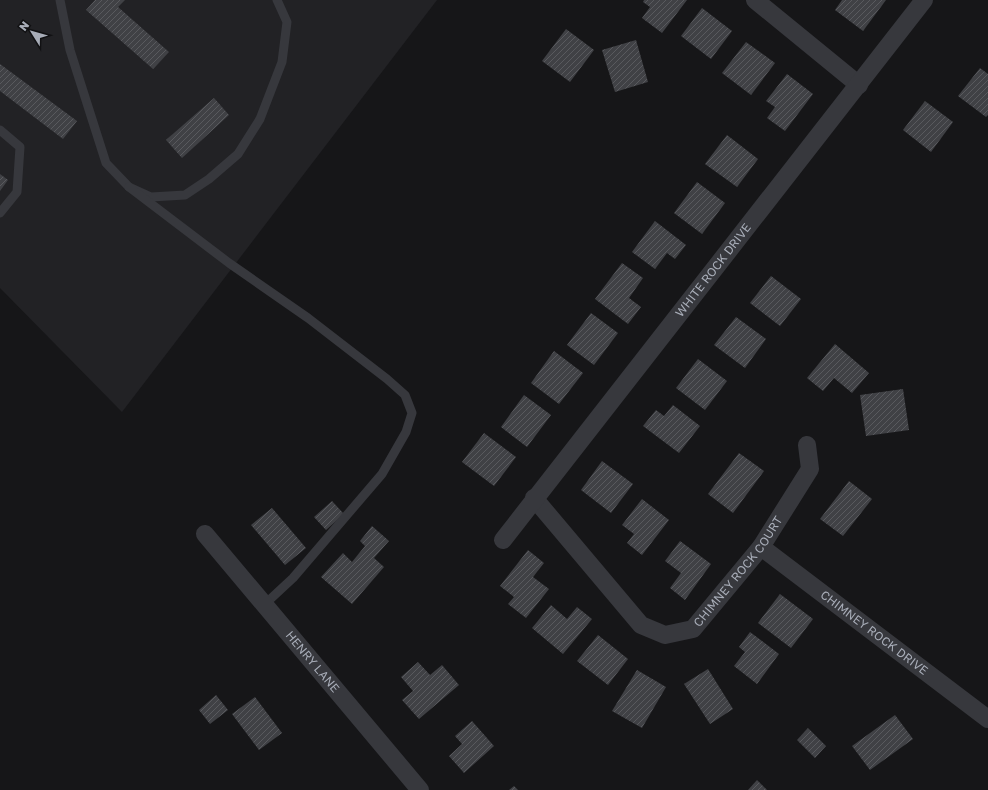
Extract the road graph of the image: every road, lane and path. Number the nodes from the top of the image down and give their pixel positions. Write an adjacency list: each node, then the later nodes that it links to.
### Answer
1 (60, 0): 7 (lane)
2 (277, 0): 7 (lane)
3 (755, 0): 5 (street)
4 (924, 0): 5 (street, WHITE ROCK DRIVE)
5 (859, 85): 10 (street, WHITE ROCK DRIVE)
6 (0, 130): 8 (lane)
7 (129, 187): 14 (lane)
8 (0, 213)
9 (807, 445): 13 (street, CHIMNEY ROCK COURT)
10 (534, 498): 12 (street, WHITE ROCK DRIVE); 13 (street, CHIMNEY ROCK COURT)
11 (204, 534): 14 (street, HENRY LANE)
12 (503, 540)
13 (761, 547): 15 (street, CHIMNEY ROCK DRIVE)
14 (265, 604): 16 (street, HENRY LANE)
15 (988, 719)
16 (420, 790)

